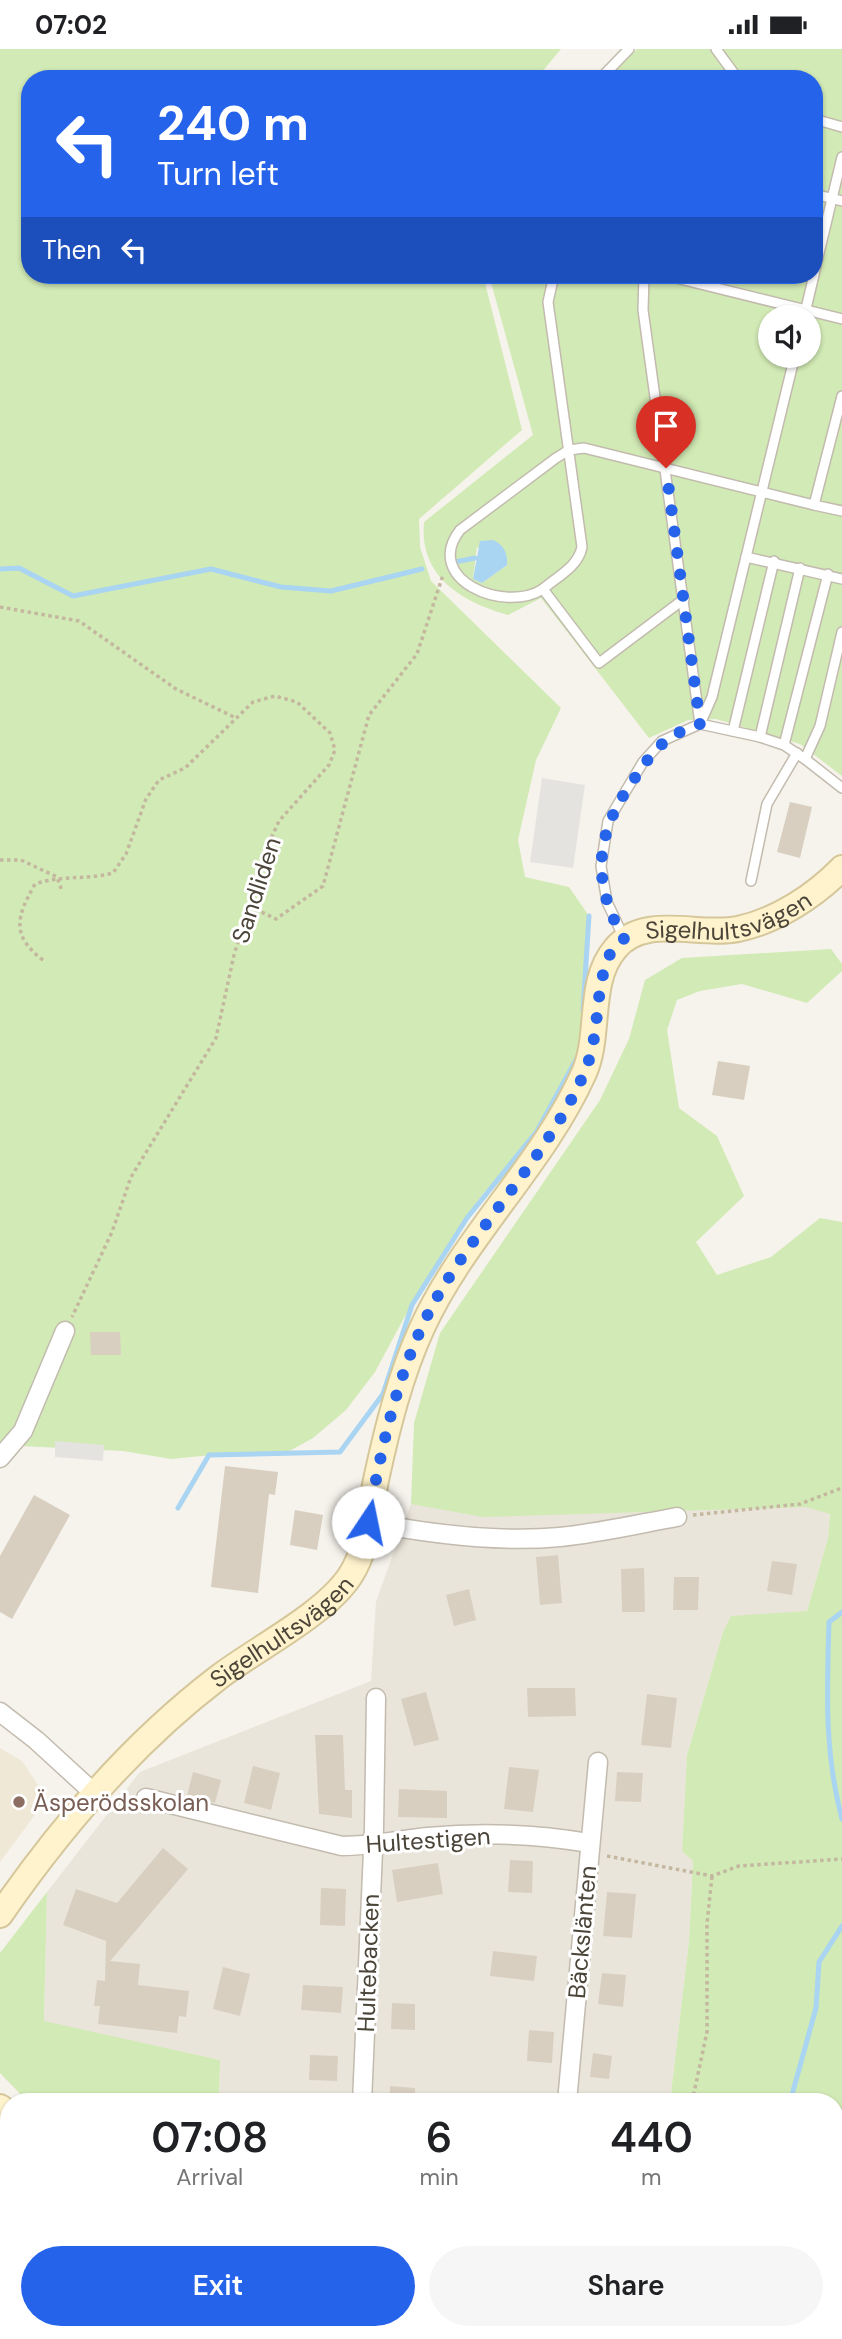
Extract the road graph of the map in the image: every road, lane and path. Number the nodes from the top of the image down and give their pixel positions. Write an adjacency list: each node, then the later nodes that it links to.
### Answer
1 (629, 49): 3 (lane)
2 (716, 49): 4 (lane)
3 (609, 70)
4 (731, 70)
5 (823, 122): 6 (lane)
6 (842, 127)
7 (842, 157): 8 (lane)
8 (837, 200): 9 (lane)
9 (823, 238)
10 (552, 284): 20 (lane)
11 (644, 284): 21 (lane)
12 (697, 284): 14 (lane)
13 (811, 284): 15 (lane)
14 (775, 305)
15 (806, 305)
16 (821, 316): 17 (lane)
17 (842, 319)
18 (791, 368): 22 (lane)
19 (842, 396): 23 (lane)
20 (569, 450): 21 (lane); 27 (lane); 31 (lane)
21 (666, 468): 22 (lane); 32 (lane)
22 (763, 492): 23 (lane); 25 (lane)
23 (814, 505): 24 (lane)
24 (842, 511)
25 (746, 557): 26 (lane); 36 (lane)
26 (774, 561): 28 (lane); 37 (lane)
27 (450, 567): 31 (lane); 48 (path)
28 (800, 568): 29 (lane); 38 (lane)
29 (828, 574): 30 (lane); 39 (lane)
30 (842, 579)
31 (543, 589): 32 (lane)
32 (684, 599): 36 (lane)
33 (0, 607): 35 (path)
34 (842, 632): 41 (lane)
35 (234, 717): 45 (path, Sandliden); 48 (path, Sandliden)
36 (700, 724): 37 (lane); 49 (lane)
37 (733, 731): 38 (lane)
38 (760, 737): 39 (lane)
39 (784, 745): 40 (lane)
40 (797, 753): 41 (lane); 46 (lane)
41 (805, 759): 42 (lane)
42 (842, 788)
43 (0, 860): 45 (path)
44 (842, 868): 49 (street, Sigelhultsvägen)
45 (57, 877): 47 (path); 50 (path)
46 (751, 881)
47 (62, 891)
48 (249, 907): 51 (path, Sandliden)
49 (624, 939): 55 (street, Sigelhultsvägen)
50 (43, 960)
51 (65, 1331): 52 (street)
52 (0, 1458)
53 (842, 1489): 54 (path)
54 (677, 1517): 55 (street)
55 (368, 1522): 59 (street, Sigelhultsvägen)
56 (376, 1699): 61 (street, Hultebacken)
57 (0, 1712): 59 (street)
58 (598, 1762): 62 (street, Bäckslänten)
59 (95, 1794): 65 (street, Sigelhultsvägen)
60 (146, 1798): 61 (street, Hultestigen)
61 (373, 1846): 62 (street, Hultestigen); 66 (street, Hultebacken)
62 (589, 1848): 64 (path); 67 (street, Bäckslänten)
63 (842, 1859): 64 (path)
64 (712, 1877): 68 (path)
65 (0, 1915)
66 (362, 2093)
67 (568, 2093)
68 (694, 2093)

